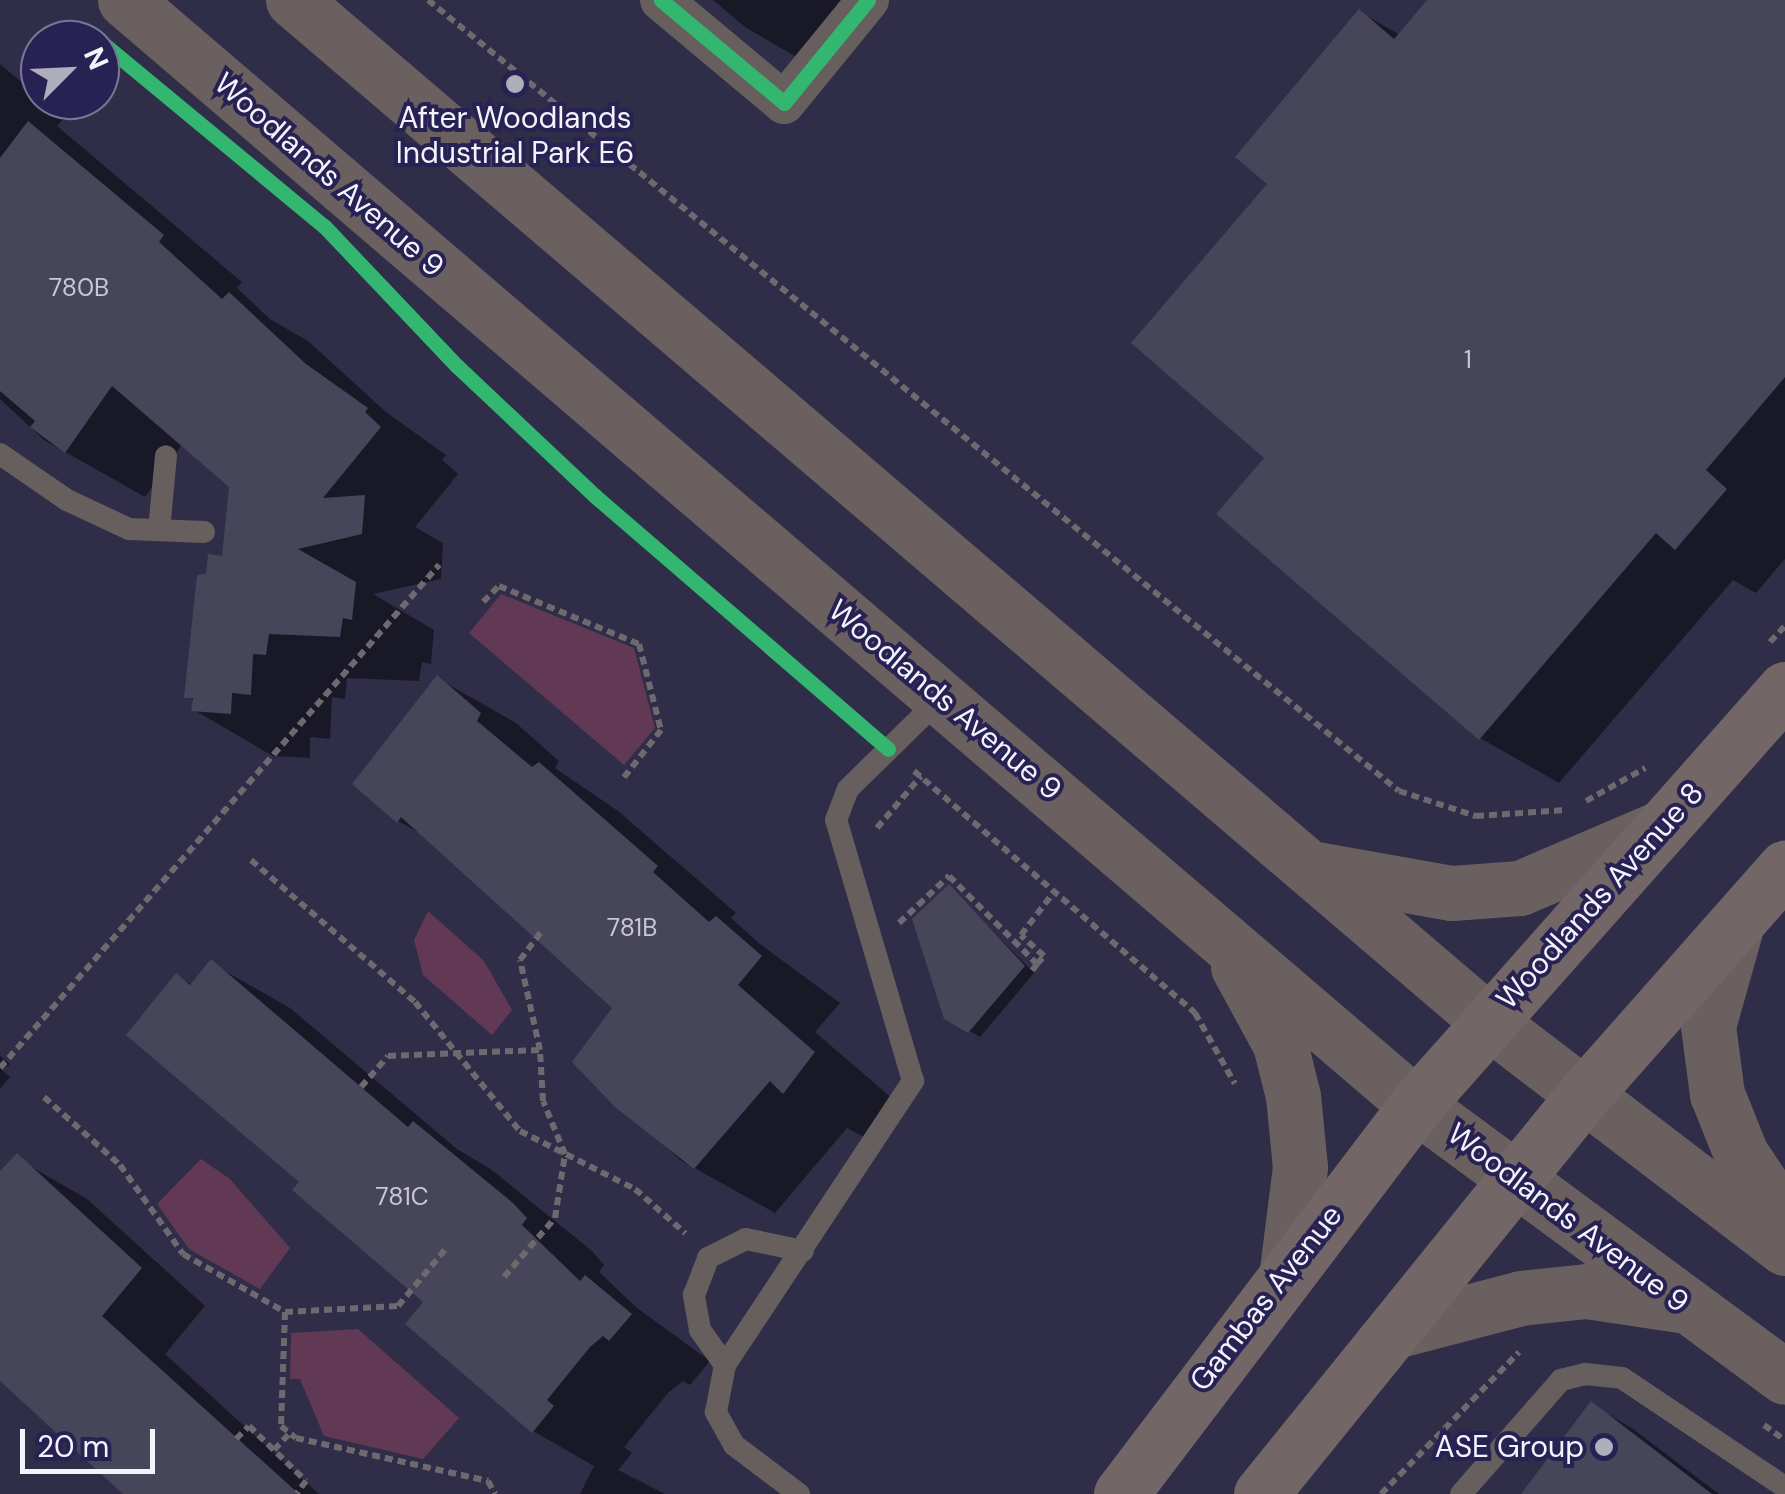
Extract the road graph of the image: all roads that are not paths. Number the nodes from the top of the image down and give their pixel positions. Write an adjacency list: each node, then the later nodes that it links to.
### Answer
1 (125, 0): 10 (main road, Woodlands Avenue 9)
2 (293, 0): 12 (main road)
3 (661, 0): 4 (street)
4 (868, 0)
5 (0, 454): 7 (lane)
6 (166, 456): 7 (lane)
7 (159, 530): 8 (lane)
8 (204, 532)
9 (1785, 689): 11 (main road, Woodlands Avenue 8)
10 (942, 697): 15 (main road, Woodlands Avenue 9); 22 (lane)
11 (1662, 827): 12 (main road); 16 (main road, Woodlands Avenue 8)
12 (1308, 868): 16 (main road)
13 (1785, 868): 14 (main road)
14 (1737, 922): 17 (main road); 20 (main road)
15 (1220, 934): 18 (main road, Woodlands Avenue 9); 23 (main road)
16 (1488, 1022): 17 (main road); 18 (main road, Woodlands Avenue 8)
17 (1583, 1096): 19 (main road); 21 (main road)
18 (1416, 1105): 19 (main road, Woodlands Avenue 9); 23 (main road, Gambas Avenue)
19 (1518, 1182): 24 (main road, Woodlands Avenue 9); 25 (main road)
20 (1785, 1220)
21 (1785, 1248)
22 (802, 1250): 26 (lane); 26 (lane)
23 (1288, 1270): 30 (main road, Gambas Avenue)
24 (1688, 1306): 25 (main road); 27 (main road, Woodlands Avenue 9)
25 (1394, 1331): 31 (main road)
26 (725, 1365): 29 (lane)
27 (1785, 1377)
28 (1785, 1487): 32 (lane)
29 (799, 1494)
30 (1122, 1494)
31 (1261, 1494)
32 (1461, 1494)

